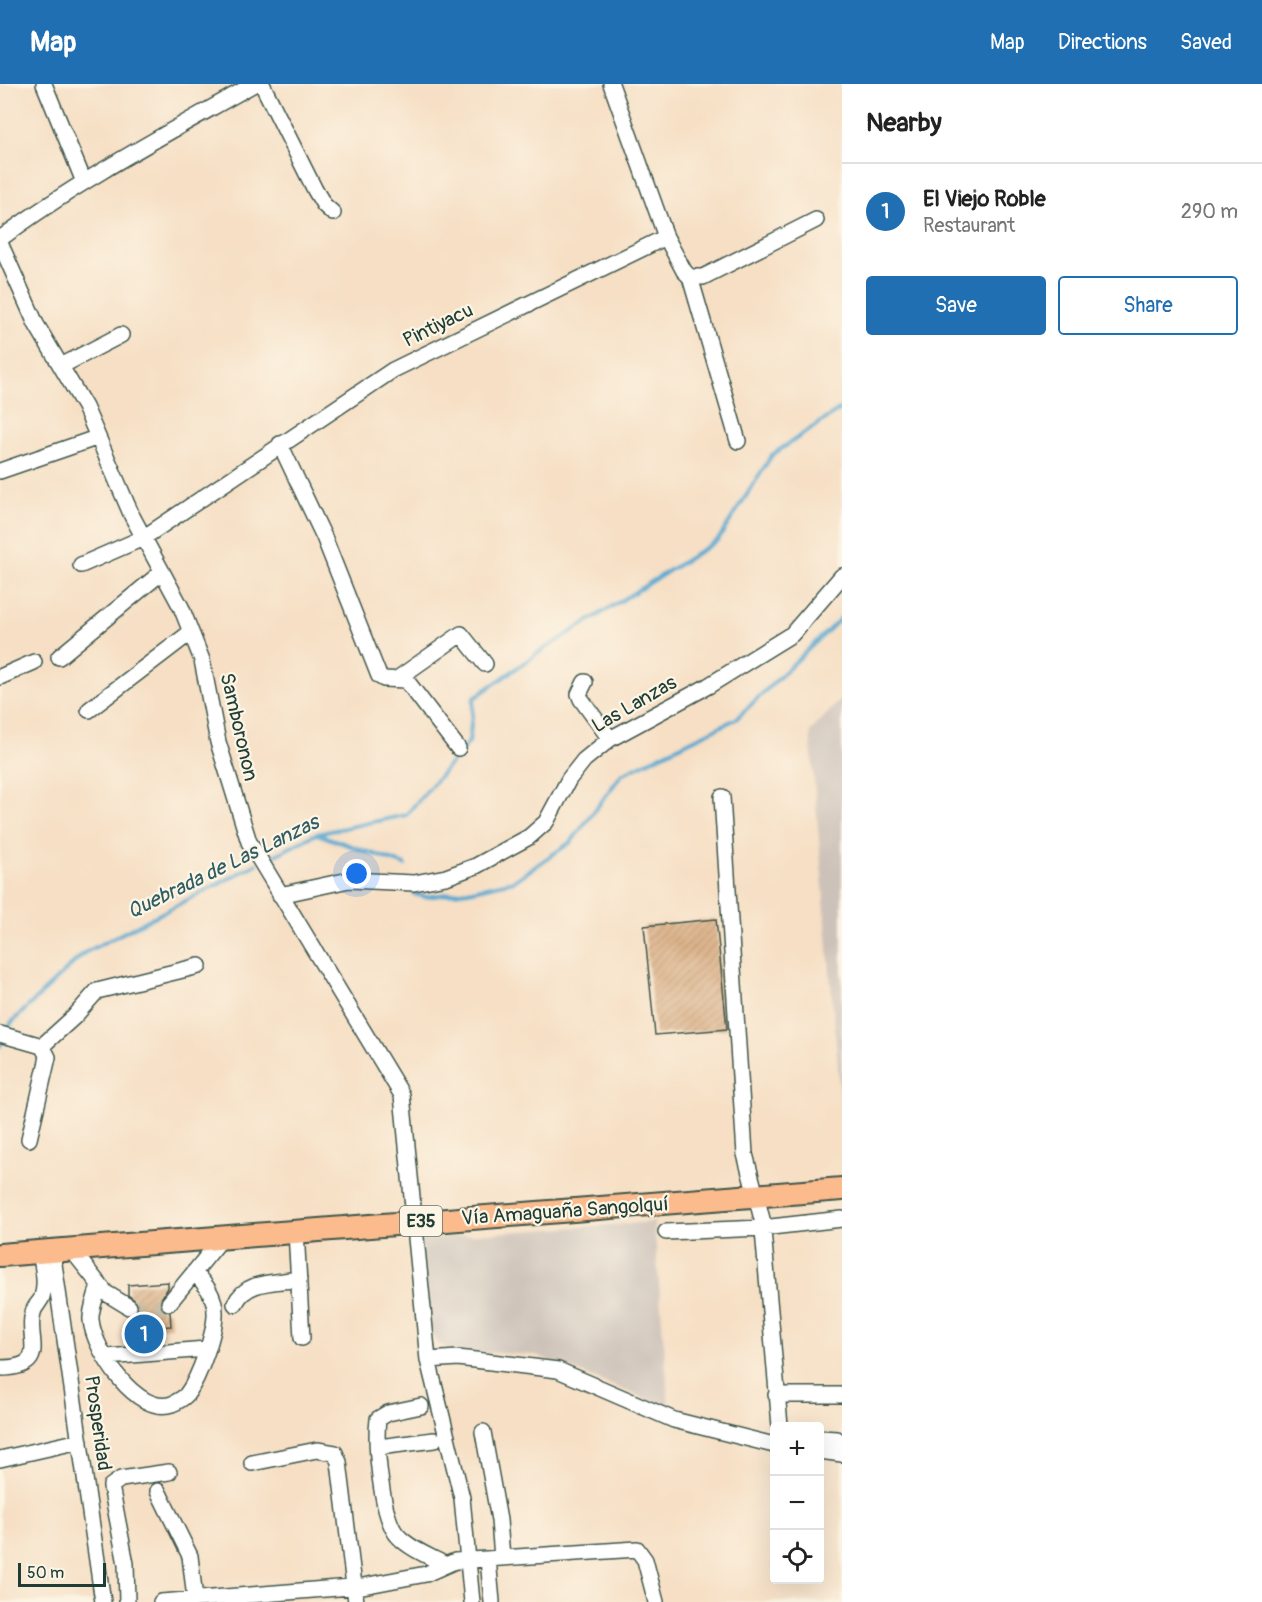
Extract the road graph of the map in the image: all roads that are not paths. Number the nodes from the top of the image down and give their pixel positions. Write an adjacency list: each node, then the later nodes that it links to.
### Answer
1 (44, 84): 5 (street)
2 (254, 84): 5 (street)
3 (262, 84): 6 (street)
4 (611, 84): 8 (street)
5 (84, 182): 9 (street)
6 (333, 213)
7 (816, 220): 10 (street)
8 (666, 237): 10 (street); 15 (street, Pintiyacu)
9 (0, 241): 12 (street, Samboronon)
10 (690, 277): 14 (street)
11 (121, 335): 12 (street)
12 (60, 366): 13 (street, Samboronon)
13 (96, 438): 16 (street); 17 (street, Samboronon)
14 (738, 441)
15 (280, 444): 17 (street, Pintiyacu); 26 (street)
16 (0, 471)
17 (143, 538): 18 (street, Pintiyacu); 19 (street, Samboronon)
18 (81, 565)
19 (162, 572): 21 (street, Samboronon); 22 (street)
20 (842, 576): 29 (street, Las Lanzas)
21 (191, 632): 28 (street); 32 (street, Samboronon)
22 (59, 657)
23 (34, 662): 25 (street)
24 (485, 664): 26 (street)
25 (0, 677)
26 (398, 679): 30 (street)
27 (585, 682): 29 (street)
28 (89, 710)
29 (610, 738): 32 (street, Las Lanzas)
30 (458, 748)
31 (722, 797): 38 (street)
32 (277, 890): 40 (street, Samboronon)
33 (199, 966): 35 (street)
34 (0, 1034): 35 (street)
35 (35, 1044): 36 (street)
36 (29, 1139)
37 (842, 1189): 38 (highway, Vía Amaguaña Sangolquí / E35)
38 (757, 1196): 40 (highway, Vía Amaguaña Sangolquí / E35); 41 (street)
39 (842, 1219): 41 (street)
40 (413, 1222): 42 (highway, Vía Amaguaña Sangolquí / E35); 56 (street, Samboronon)
41 (762, 1228): 43 (street); 58 (street)
42 (296, 1231): 44 (highway, Vía Amaguaña Sangolquí / E35); 48 (street)
43 (666, 1232)
44 (223, 1237): 45 (highway, Vía Amaguaña Sangolquí / E35); 47 (street)
45 (54, 1250): 46 (highway, Vía Amaguaña Sangolquí / E35); 49 (street); 57 (street); 65 (street, Prosperidad)
46 (0, 1255)
47 (194, 1272): 50 (street); 54 (street)
48 (299, 1279): 51 (street); 53 (street)
49 (99, 1284): 52 (street); 55 (street)
50 (169, 1303)
51 (235, 1304)
52 (129, 1307)
53 (302, 1338)
54 (206, 1349): 55 (street); 55 (street)
55 (107, 1357)
56 (428, 1360): 66 (street); 76 (street, Samboronon)
57 (0, 1368)
58 (776, 1395): 59 (street); 61 (street)
59 (842, 1395)
60 (421, 1406): 68 (street)
61 (779, 1422)
62 (483, 1432): 75 (street)
63 (824, 1438): 67 (street)
64 (434, 1440): 68 (street)
65 (80, 1441): 71 (street); 81 (street, Prosperidad)
66 (770, 1444)
67 (842, 1445)
68 (379, 1448): 77 (street)
69 (824, 1452): 70 (street)
70 (842, 1454)
71 (0, 1459)
72 (252, 1463): 78 (street)
73 (169, 1472): 82 (street)
74 (158, 1491): 80 (street)
75 (495, 1559): 76 (street); 86 (street); 87 (street)
76 (468, 1560): 77 (street); 85 (street, Samboronon)
77 (446, 1565): 78 (street)
78 (355, 1586): 79 (street); 84 (street)
79 (335, 1595): 80 (street)
80 (195, 1599): 83 (street)
81 (103, 1602)
82 (128, 1602)
83 (161, 1602)
84 (356, 1602)
85 (472, 1602)
86 (492, 1602)
87 (656, 1602)

